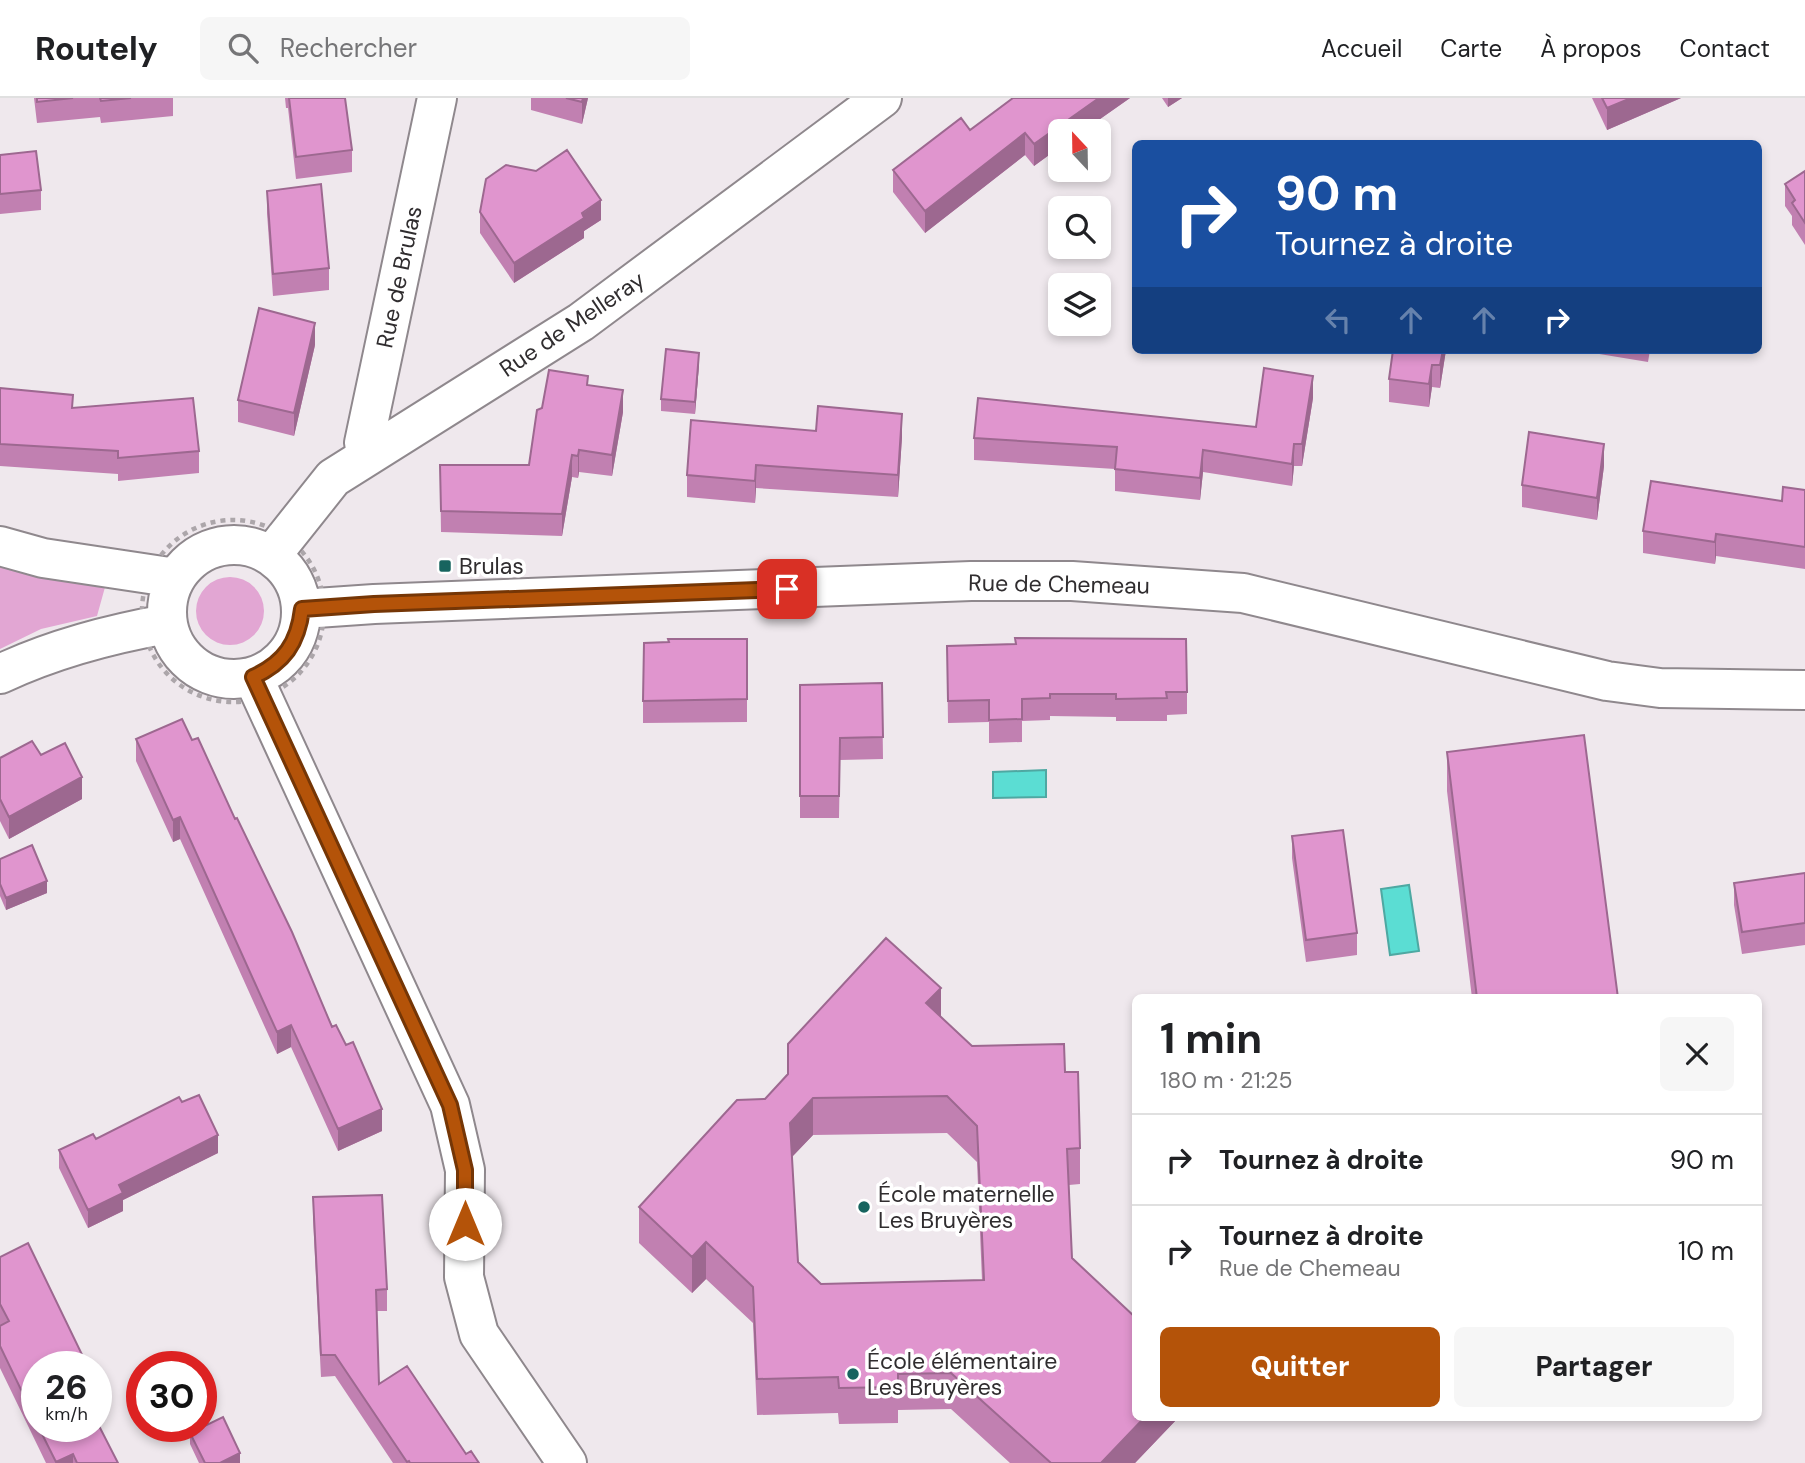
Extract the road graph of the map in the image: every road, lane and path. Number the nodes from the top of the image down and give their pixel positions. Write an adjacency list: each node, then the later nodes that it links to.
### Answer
1 (437, 98): 3 (street, Rue de Brulas)
2 (882, 98): 3 (street, Rue de Melleray)
3 (370, 454): 5 (street, Rue de Melleray)
4 (0, 546): 6 (street)
5 (278, 546): 6 (street); 6 (path); 7 (street); 7 (path)
6 (163, 576): 8 (street); 8 (path)
7 (313, 608): 10 (street); 10 (path); 11 (street, Rue de Chemeau)
8 (155, 626): 9 (street); 10 (street); 10 (path)
9 (0, 674)
10 (257, 687): 12 (street)
11 (1805, 690)
12 (566, 1463)

